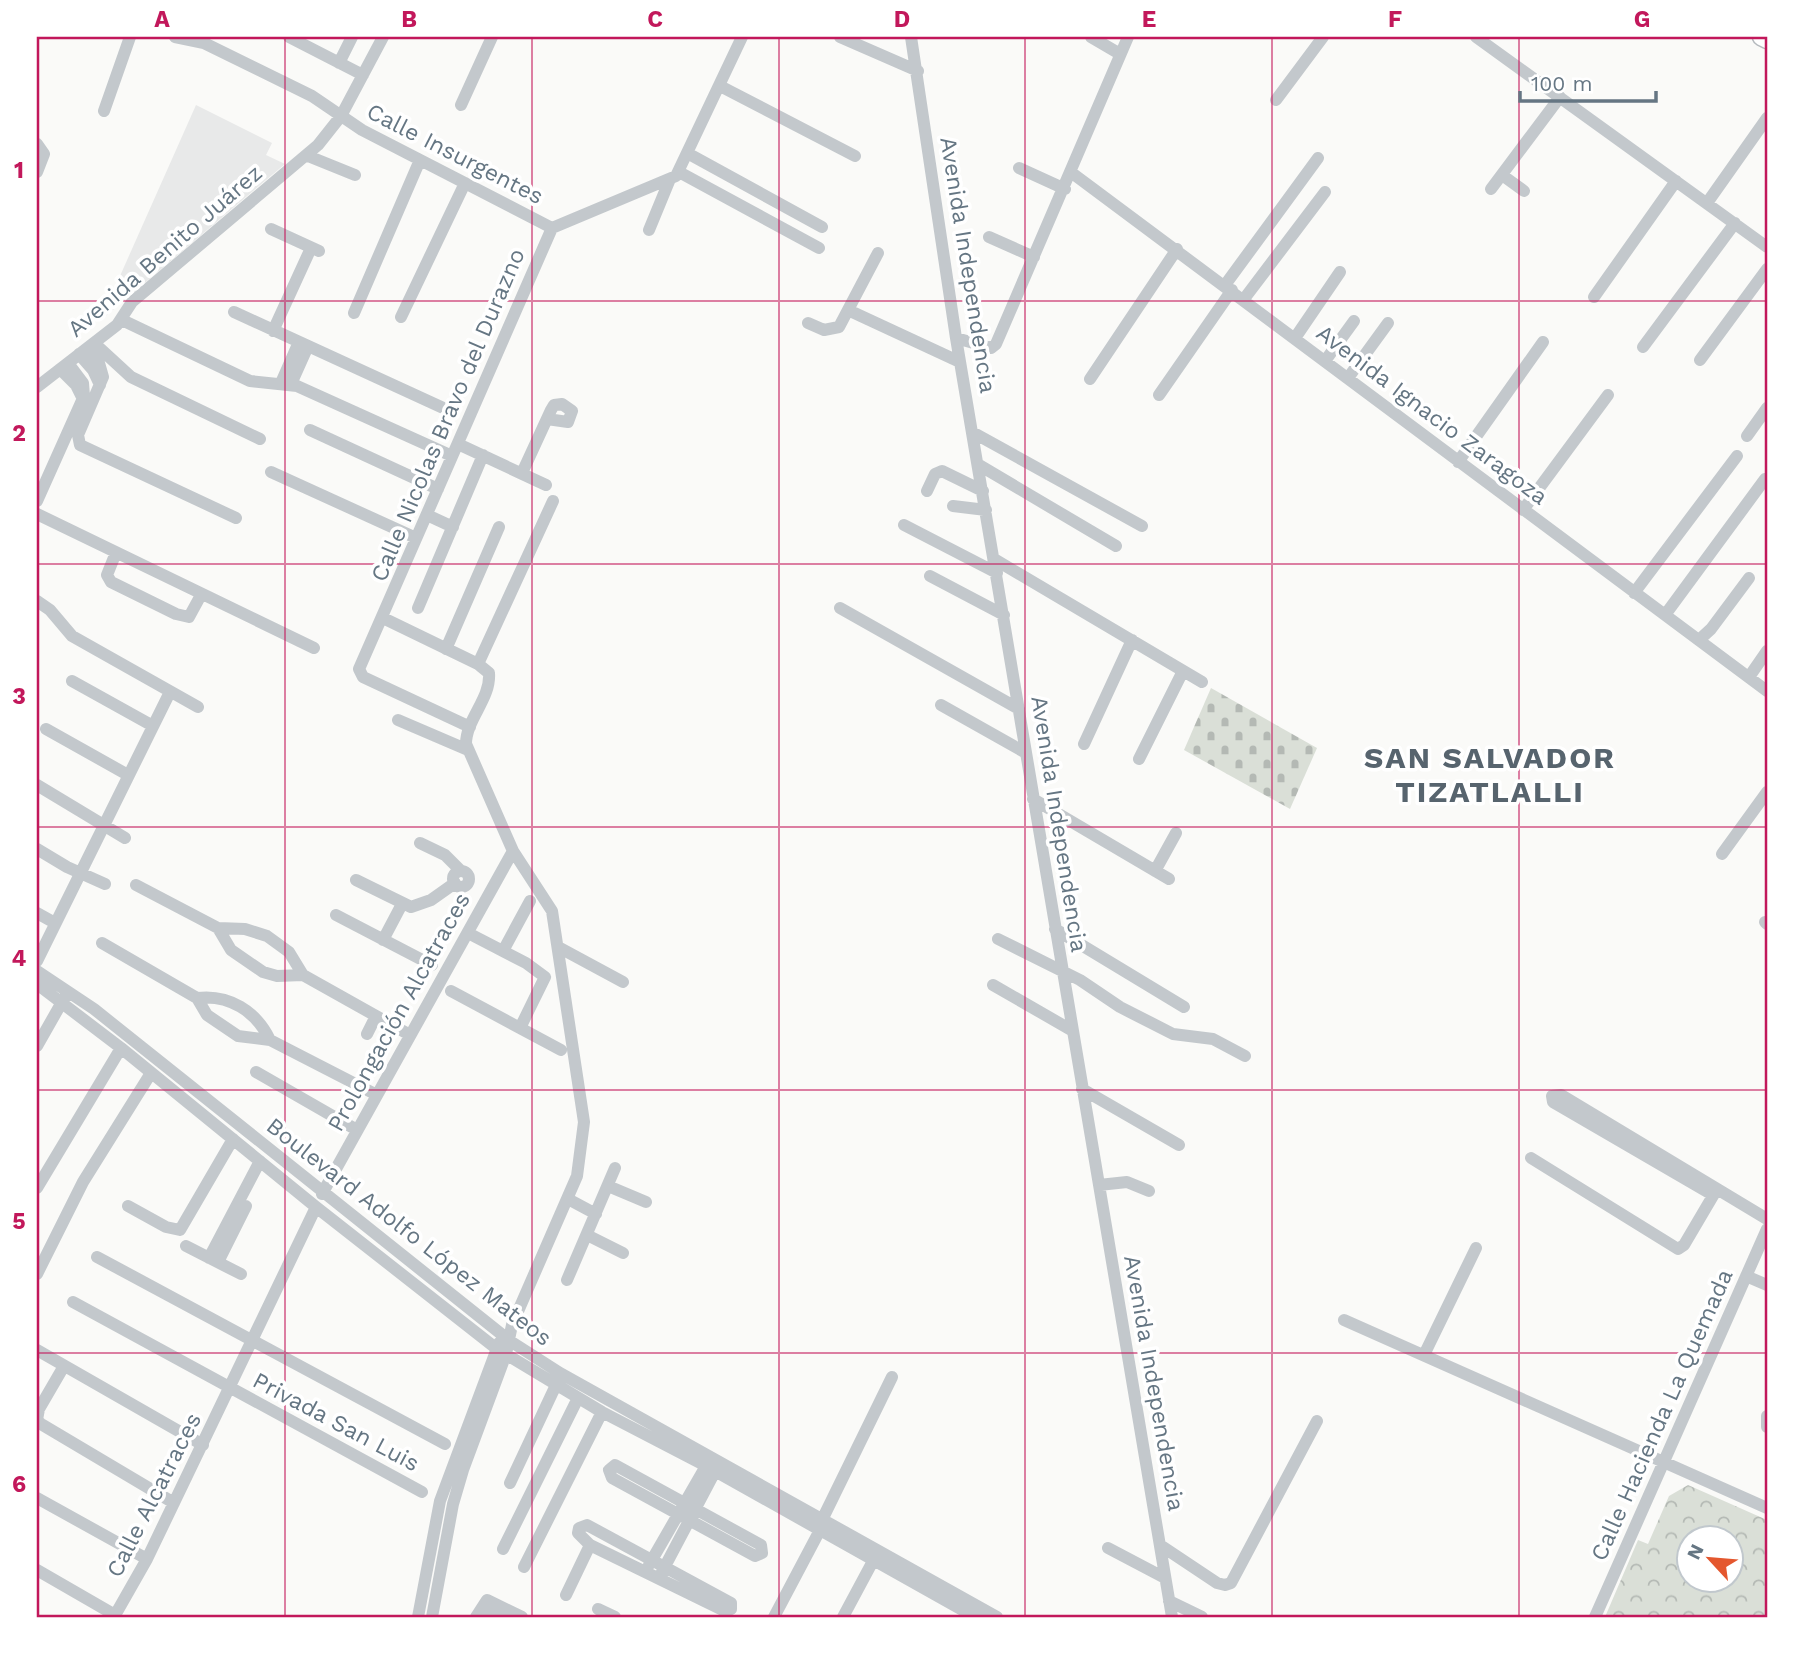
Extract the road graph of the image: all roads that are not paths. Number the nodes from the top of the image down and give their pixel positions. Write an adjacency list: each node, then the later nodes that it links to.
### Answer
1 (130, 37): 24 (street)
2 (174, 37): 25 (street, Calle Insurgentes)
3 (289, 37): 17 (street)
4 (352, 37): 17 (street)
5 (383, 37): 19 (street, Avenida Benito Juárez)
6 (492, 37): 23 (street)
7 (742, 37): 20 (street)
8 (840, 37): 18 (street)
9 (912, 37): 18 (street, Avenida Independencia)
10 (1091, 37): 16 (street)
11 (1128, 37): 16 (street)
12 (1323, 37): 22 (street)
13 (1476, 37): 21 (street)
14 (1761, 37): 15 (main road)
15 (1767, 40)
16 (1120, 54): 35 (street)
17 (339, 63): 19 (street)
18 (918, 71): 71 (street, Avenida Independencia)
19 (363, 75): 25 (street, Avenida Benito Juárez)
20 (720, 86): 28 (street); 30 (street)
21 (1560, 97): 37 (street); 39 (street)
22 (1276, 100)
23 (461, 105)
24 (104, 111)
25 (341, 116): 29 (street, Avenida Benito Juárez); 32 (street, Calle Insurgentes)
26 (1767, 118): 45 (street)
27 (37, 144): 34 (street)
28 (689, 154): 38 (street); 47 (street)
29 (308, 156): 36 (street); 66 (street, Avenida Benito Juárez)
30 (855, 156)
31 (1318, 158): 59 (street)
32 (420, 160): 40 (street, Calle Insurgentes); 64 (street)
33 (1019, 167): 41 (street)
34 (37, 172)
35 (1072, 173): 41 (street); 54 (street, Avenida Ignacio Zaragoza)
36 (355, 175)
37 (1502, 175): 42 (street); 43 (street)
38 (675, 176): 48 (street); 50 (street); 53 (street)
39 (1676, 181): 45 (street); 60 (street)
40 (465, 183): 48 (street, Calle Insurgentes); 65 (street)
41 (1065, 189): 56 (street)
42 (1492, 189)
43 (1524, 191)
44 (1325, 192): 61 (street)
45 (1707, 203): 46 (street)
46 (1734, 223): 52 (street); 76 (street)
47 (822, 227)
48 (552, 228): 95 (street, Calle Nicolas Bravo del Durazno)
49 (271, 229): 70 (street)
50 (649, 230)
51 (989, 237): 56 (street)
52 (1767, 247)
53 (819, 248)
54 (1177, 249): 59 (street, Avenida Ignacio Zaragoza); 82 (street)
55 (878, 253): 62 (street)
56 (1034, 257): 71 (street)
57 (1767, 269): 77 (street)
58 (1340, 272): 72 (street)
59 (1229, 288): 61 (street, Avenida Ignacio Zaragoza); 85 (street)
60 (1594, 297)
61 (1244, 299): 72 (street, Avenida Ignacio Zaragoza)
62 (848, 310): 68 (street); 79 (street)
63 (234, 312): 70 (street)
64 (354, 313)
65 (401, 317)
66 (122, 320): 75 (street, Avenida Benito Juárez); 84 (street)
67 (1354, 321): 78 (street)
68 (808, 323)
69 (1388, 323): 81 (street)
70 (274, 331): 74 (street)
71 (956, 338): 79 (street, Avenida Independencia)
72 (1295, 338): 78 (street, Avenida Ignacio Zaragoza)
73 (1543, 342): 98 (street)
74 (304, 344): 84 (street); 88 (street)
75 (90, 346): 80 (street, Avenida Benito Juárez); 94 (street); 114 (street)
76 (1643, 347)
77 (1700, 360)
78 (1325, 361): 81 (street, Avenida Ignacio Zaragoza)
79 (960, 362): 92 (street, Avenida Independencia)
80 (64, 366): 83 (street, Avenida Benito Juárez); 107 (street)
81 (1348, 378): 98 (street, Avenida Ignacio Zaragoza)
82 (1090, 379)
83 (39, 382)
84 (286, 383): 95 (street)
85 (1159, 395)
86 (1608, 395): 111 (street)
87 (1767, 408): 90 (street)
88 (452, 412)
89 (547, 419): 101 (street)
90 (1763, 424): 93 (street)
91 (310, 430): 104 (street)
92 (972, 432): 99 (street, Avenida Independencia); 116 (street)
93 (1747, 436)
94 (260, 439)
95 (455, 450): 96 (street); 104 (street, Calle Nicolas Bravo del Durazno)
96 (483, 456): 101 (street); 117 (street)
97 (1737, 456): 126 (street)
98 (1458, 462): 111 (street, Avenida Ignacio Zaragoza)
99 (979, 465): 106 (street, Avenida Independencia); 120 (street)
100 (271, 472): 119 (street)
101 (522, 474): 103 (street)
102 (1765, 480): 132 (street)
103 (546, 485)
104 (438, 489): 113 (street, Calle Nicolas Bravo del Durazno)
105 (927, 491): 106 (street)
106 (983, 491): 110 (street, Avenida Independencia)
107 (37, 501)
108 (553, 501): 139 (street)
109 (953, 506): 110 (street)
110 (986, 510): 122 (street, Avenida Independencia)
111 (1523, 510): 126 (street, Avenida Ignacio Zaragoza)
112 (37, 514): 121 (street)
113 (427, 515): 117 (street); 119 (street, Calle Nicolas Bravo del Durazno)
114 (236, 518)
115 (904, 525): 123 (street)
116 (1142, 526)
117 (453, 527): 129 (street)
118 (499, 527): 137 (street)
119 (416, 538): 133 (street, Calle Nicolas Bravo del Durazno)
120 (1116, 546)
121 (115, 555): 127 (street); 127 (street)
122 (995, 559): 123 (street, Avenida Independencia); 134 (street)
123 (997, 573): 131 (street, Avenida Independencia)
124 (930, 576): 131 (street)
125 (1749, 578): 135 (street)
126 (1634, 593): 132 (street, Avenida Ignacio Zaragoza)
127 (201, 595): 136 (street)
128 (37, 601): 145 (street)
129 (418, 608)
130 (840, 608): 148 (street)
131 (1004, 615): 148 (street, Avenida Independencia)
132 (1665, 615): 135 (street, Avenida Ignacio Zaragoza)
133 (383, 618): 137 (street); 151 (street, Calle Nicolas Bravo del Durazno)
134 (1132, 640): 140 (street); 153 (street)
135 (1699, 640): 141 (street, Avenida Ignacio Zaragoza)
136 (314, 648)
137 (446, 649): 139 (street)
138 (1767, 651): 141 (street)
139 (478, 664): 151 (street)
140 (1183, 671): 143 (street); 156 (street)
141 (1749, 677): 144 (street, Avenida Ignacio Zaragoza)
142 (72, 681): 150 (street)
143 (1202, 682)
144 (1767, 691)
145 (170, 692): 147 (street); 150 (street)
146 (941, 705): 155 (street)
147 (198, 707)
148 (1019, 709): 155 (street, Avenida Independencia)
149 (398, 720): 154 (street)
150 (153, 726): 157 (street)
151 (470, 727): 154 (street)
152 (46, 729): 157 (street)
153 (1084, 744)
154 (468, 750): 166 (street)
155 (1026, 753): 160 (street, Avenida Independencia)
156 (1139, 759)
157 (128, 775): 161 (street)
158 (37, 785): 161 (street)
159 (1767, 793): 167 (street)
160 (1033, 799): 168 (street); 182 (street, Avenida Independencia)
161 (103, 826): 163 (street); 169 (street)
162 (1176, 833): 168 (street)
163 (125, 838)
164 (420, 843): 170 (street)
165 (37, 849): 169 (street)
166 (513, 851): 175 (street, Prolongación Alcatraces); 187 (street)
167 (1722, 854)
168 (1155, 871): 171 (street)
169 (80, 873): 173 (street); 180 (street)
170 (458, 877): 175 (street); 177 (street)
171 (1169, 879)
172 (356, 880): 177 (street)
173 (105, 884)
174 (136, 885): 181 (street)
175 (489, 893): 183 (street, Prolongación Alcatraces)
176 (530, 901): 188 (street)
177 (402, 904): 185 (street)
178 (37, 913): 180 (street)
179 (336, 915): 185 (street)
180 (55, 923): 189 (street)
181 (218, 928): 193 (street); 193 (street)
182 (1055, 929): 192 (street, Avenida Independencia); 200 (street)
183 (468, 933): 188 (street); 205 (street, Prolongación Alcatraces)
184 (998, 939): 192 (street)
185 (383, 940): 190 (street)
186 (103, 943): 199 (street)
187 (559, 948): 194 (street); 228 (street)
188 (503, 951): 202 (street)
189 (37, 961)
190 (432, 965)
191 (37, 971): 198 (street, Boulevard Adolfo López Mateos)
192 (1062, 974): 203 (street, Avenida Independencia); 210 (street)
193 (303, 975): 201 (street)
194 (623, 982)
195 (37, 984): 198 (street, Boulevard Adolfo López Mateos)
196 (993, 985): 203 (street)
197 (451, 991): 202 (street)
198 (65, 996): 207 (street); 208 (street, Boulevard Adolfo López Mateos); 227 (street, Boulevard Adolfo López Mateos)
199 (197, 998): 206 (street); 206 (street)
200 (1184, 1007)
201 (376, 1016): 204 (street); 205 (street)
202 (520, 1028): 209 (street)
203 (1073, 1031): 213 (street, Avenida Independencia)
204 (367, 1034)
205 (410, 1035): 214 (street, Prolongación Alcatraces)
206 (270, 1040): 214 (street)
207 (37, 1046)
208 (121, 1048): 212 (street, Boulevard Adolfo López Mateos); 224 (street)
209 (561, 1050)
210 (1245, 1056)
211 (256, 1072): 215 (street)
212 (151, 1073): 216 (street, Boulevard Adolfo López Mateos); 241 (street)
213 (1083, 1089): 218 (street); 222 (street, Avenida Independencia)
214 (377, 1095): 215 (street, Prolongación Alcatraces)
215 (358, 1130): 227 (street, Prolongación Alcatraces)
216 (233, 1139): 220 (street, Boulevard Adolfo López Mateos); 230 (street)
217 (1629, 1140): 217 (street); 226 (street)
218 (1179, 1145)
219 (1531, 1158): 226 (street)
220 (263, 1164): 231 (street, Boulevard Adolfo López Mateos); 240 (street)
221 (615, 1168): 223 (street)
222 (1099, 1185): 225 (street); 275 (street, Avenida Independencia)
223 (608, 1186): 229 (street); 232 (street)
224 (37, 1188)
225 (1149, 1191)
226 (1715, 1192): 233 (street)
227 (322, 1194): 248 (street, Boulevard Adolfo López Mateos)
228 (568, 1199): 232 (street); 248 (street)
229 (646, 1202)
230 (128, 1206)
231 (316, 1207): 249 (street, Calle Alcatraces); 251 (street, Boulevard Adolfo López Mateos)
232 (596, 1214): 235 (street)
233 (1767, 1219)
234 (1767, 1229): 243 (street, Calle Hacienda La Quemada)
235 (587, 1235): 238 (street); 244 (street)
236 (186, 1246): 240 (street)
237 (1476, 1248): 252 (street)
238 (622, 1253)
239 (97, 1256): 249 (street)
240 (214, 1260): 242 (street)
241 (37, 1274)
242 (241, 1274)
243 (1746, 1276): 245 (street); 264 (street, Calle Hacienda La Quemada)
244 (567, 1280)
245 (1767, 1285)
246 (73, 1302): 256 (street)
247 (1344, 1320): 252 (street)
248 (506, 1338): 251 (street); 265 (street, Boulevard Adolfo López Mateos)
249 (253, 1341): 256 (street, Calle Alcatraces); 262 (street)
250 (37, 1350): 253 (street)
251 (502, 1352): 255 (street, Boulevard Adolfo López Mateos); 269 (street)
252 (1424, 1355): 264 (street)
253 (64, 1366): 263 (street); 270 (street)
254 (892, 1377): 273 (street)
255 (556, 1385): 257 (street, Boulevard Adolfo López Mateos); 266 (street)
256 (230, 1389): 263 (street, Calle Alcatraces); 267 (street, Privada San Luis)
257 (578, 1398): 258 (street, Boulevard Adolfo López Mateos); 277 (street)
258 (602, 1412): 265 (street, Boulevard Adolfo López Mateos); 281 (street)
259 (1767, 1416): 261 (street)
260 (1317, 1422): 275 (street)
261 (1767, 1427)
262 (445, 1444)
263 (203, 1445): 270 (street, Calle Alcatraces)
264 (1664, 1462): 271 (street); 299 (street, Calle Hacienda La Quemada)
265 (714, 1466): 272 (street); 273 (street, Boulevard Adolfo López Mateos)
266 (510, 1483)
267 (422, 1492)
268 (37, 1498): 278 (street)
269 (447, 1502): 289 (street); 290 (street)
270 (174, 1503): 278 (street, Calle Alcatraces)
271 (1767, 1508)
272 (686, 1512): 272 (street); 272 (street); 280 (street); 283 (street)
273 (821, 1525): 279 (street, Boulevard Adolfo López Mateos); 293 (street); 296 (street, Boulevard Adolfo López Mateos)
274 (590, 1545): 280 (street); 280 (street); 285 (street)
275 (1160, 1545): 284 (street, Avenida Independencia)
276 (1108, 1548): 284 (street)
277 (503, 1549)
278 (148, 1559): 288 (street, Calle Alcatraces)
279 (873, 1560): 294 (street); 295 (street, Boulevard Adolfo López Mateos)
280 (649, 1566): 283 (street)
281 (524, 1567)
282 (37, 1570): 288 (street)
283 (661, 1573): 283 (street)
284 (1165, 1578): 286 (street, Avenida Independencia)
285 (566, 1595)
286 (1169, 1601): 297 (street, Avenida Independencia); 298 (street)
287 (482, 1608): 291 (street); 292 (street)
288 (114, 1616)
289 (418, 1617)
290 (432, 1617)
291 (502, 1617)
292 (523, 1617)
293 (774, 1617)
294 (843, 1617)
295 (975, 1617)
296 (997, 1617)
297 (1172, 1617)
298 (1202, 1617)
299 (1595, 1617)

